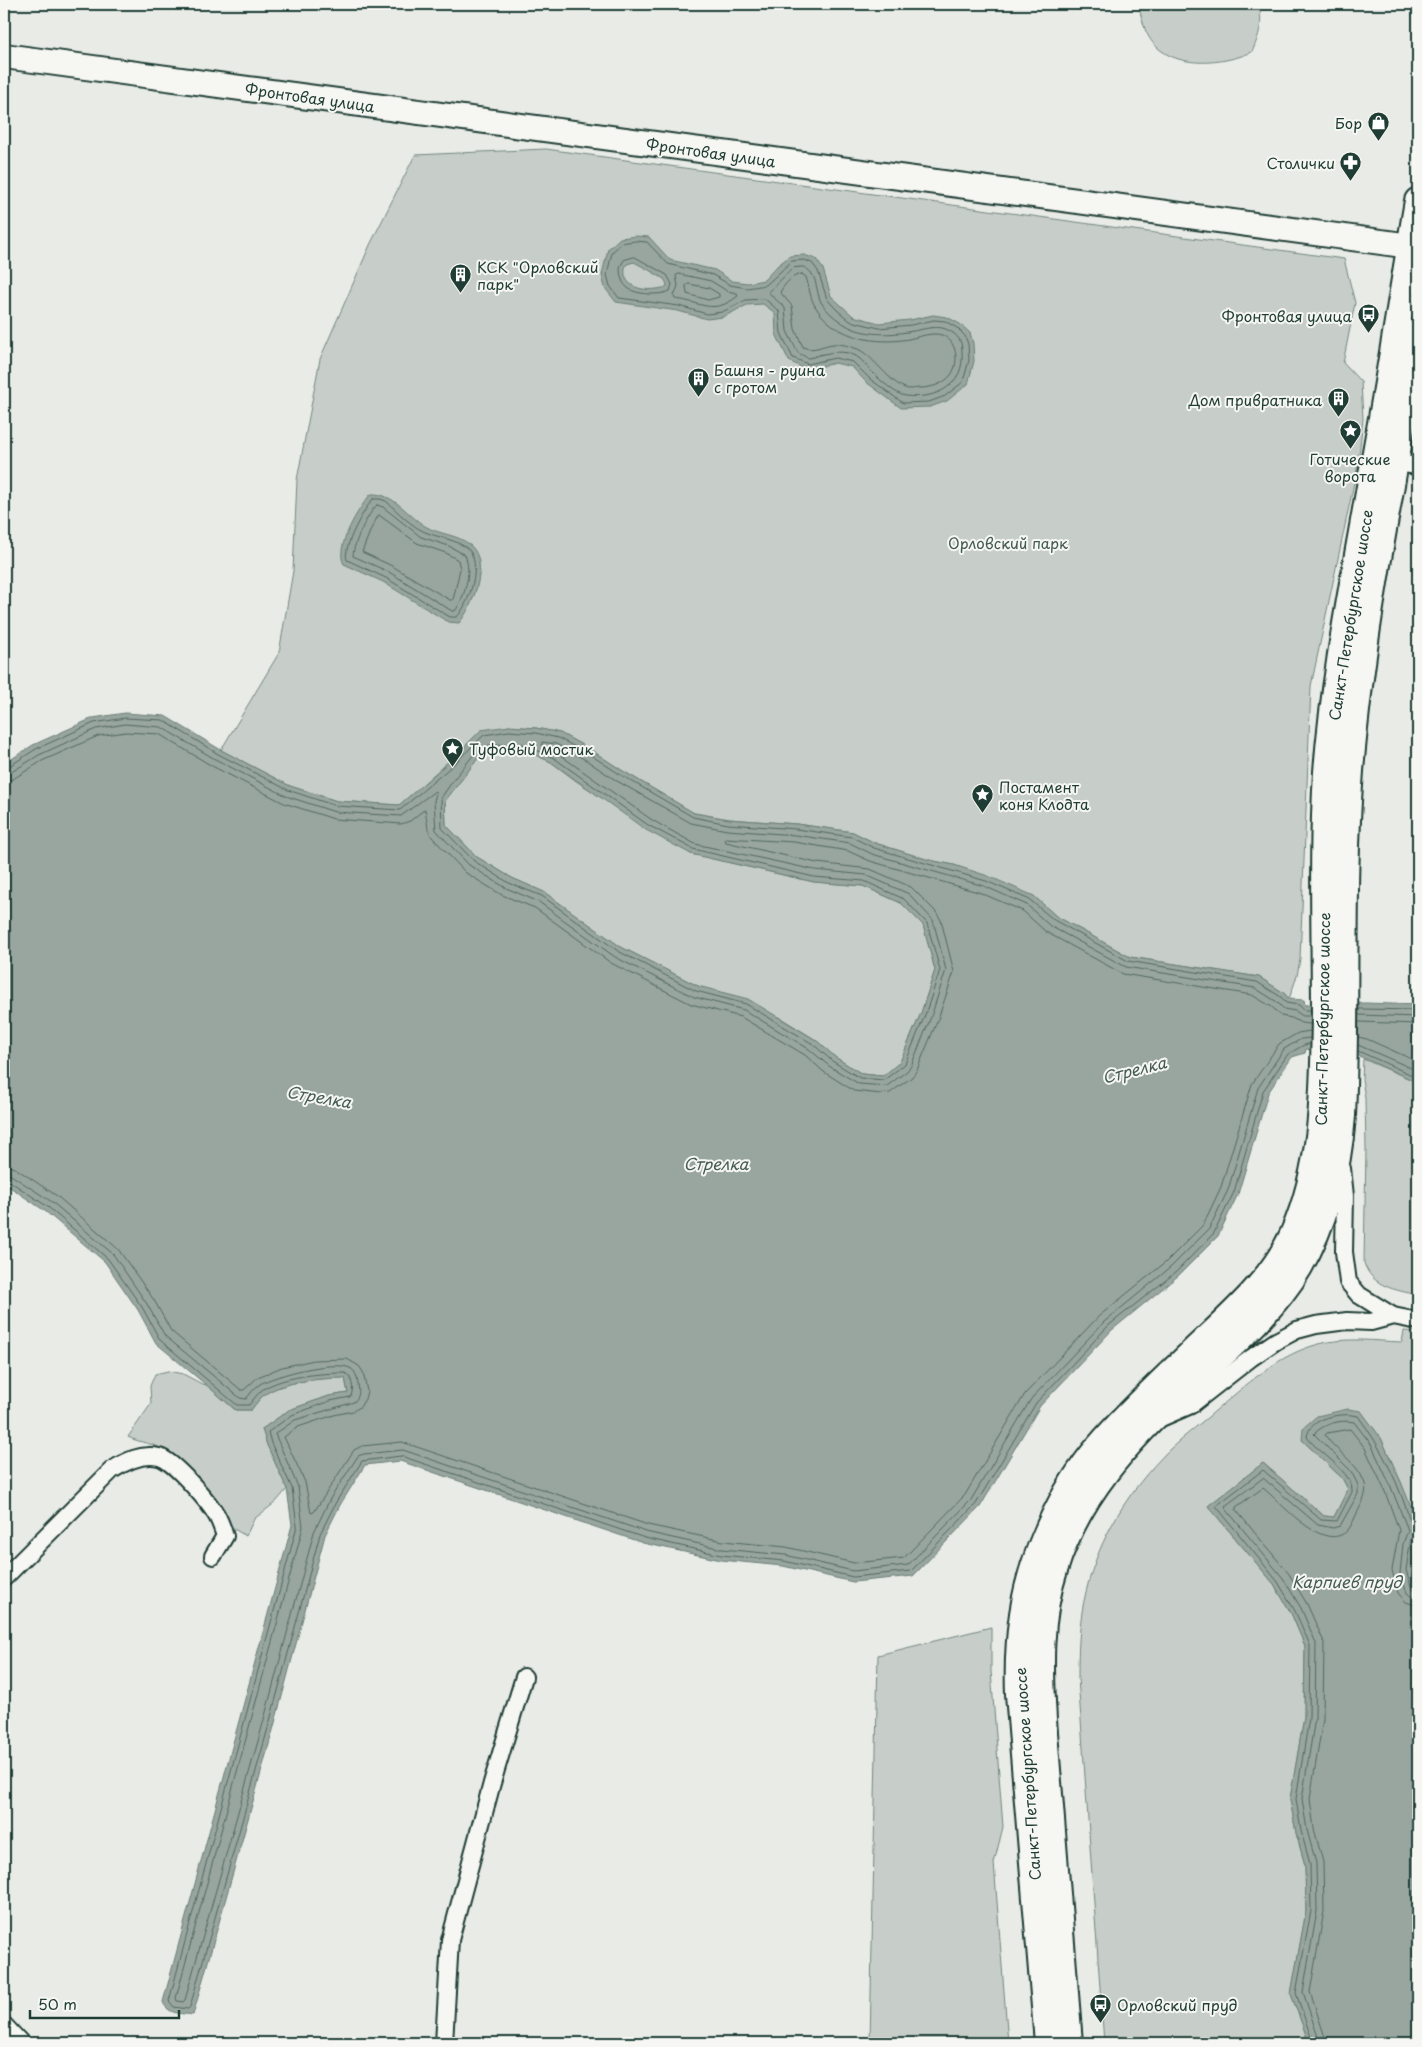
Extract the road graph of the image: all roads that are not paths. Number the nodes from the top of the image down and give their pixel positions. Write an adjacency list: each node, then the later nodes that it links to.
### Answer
1 (4, 56): 3 (main road, Фронтовая улица)
2 (1418, 201): 3 (main road, Санкт-Петербургское шоссе)
3 (1414, 246): 6 (main road, Санкт-Петербургское шоссе)
4 (1418, 334): 5 (main road, Санкт-Петербургское шоссе)
5 (1407, 465): 6 (main road, Санкт-Петербургское шоссе)
6 (1335, 985): 7 (main road, Санкт-Петербургское шоссе)
7 (1334, 1081): 8 (main road, Санкт-Петербургское шоссе); 18 (main road, Санкт-Петербургское шоссе)
8 (1339, 1149): 9 (street); 11 (main road, Санкт-Петербургское шоссе)
9 (1393, 1316): 10 (street); 11 (street)
10 (1418, 1321)
11 (1146, 1424): 19 (main road, Санкт-Петербургское шоссе)
12 (213, 1556): 13 (street)
13 (4, 1578)
14 (524, 1677): 17 (street)
15 (4, 2026): 16 (street)
16 (21, 2043)
17 (444, 2043)
18 (1048, 2043)
19 (1069, 2043)

